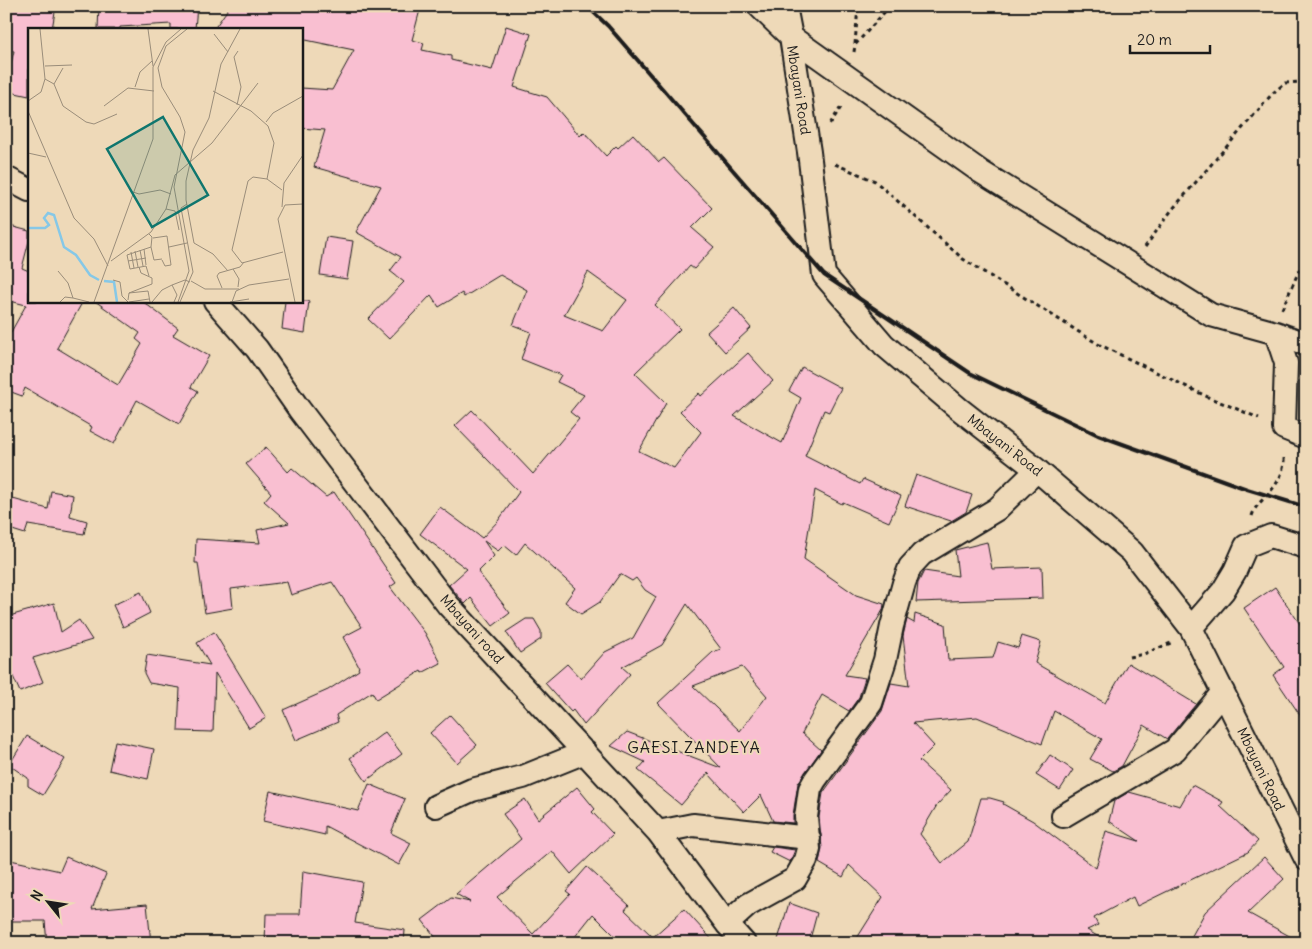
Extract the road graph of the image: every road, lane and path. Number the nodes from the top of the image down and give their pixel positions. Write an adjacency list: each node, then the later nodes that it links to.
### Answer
1 (758, 6): 4 (street)
2 (785, 6): 4 (street, Mbayani Road)
3 (858, 6): 5 (path)
4 (791, 37): 7 (street, Mbayani Road); 11 (street)
5 (855, 45)
6 (1306, 79): 11 (path)
7 (809, 152): 15 (path); 17 (street, Mbayani Road)
8 (6, 178): 9 (street)
9 (28, 189)
10 (1306, 255): 13 (path)
11 (1132, 265): 13 (street)
12 (216, 302): 23 (street, Mbayani road)
13 (1276, 333): 14 (street); 15 (street)
14 (1306, 344)
15 (1284, 428): 16 (street); 18 (path)
16 (1306, 437)
17 (1037, 470): 20 (street, Mbayani Road); 27 (street)
18 (1246, 546): 19 (street); 20 (street)
19 (1306, 547)
20 (1191, 628): 21 (path); 22 (street, Mbayani Road)
21 (1129, 657)
22 (1223, 692): 25 (street); 28 (street, Mbayani Road)
23 (585, 752): 24 (street); 26 (street, Mbayani road)
24 (436, 806)
25 (1063, 816)
26 (658, 832): 27 (street); 29 (street, Mbayani road)
27 (809, 838): 29 (street)
28 (1306, 859)
29 (727, 924): 30 (street, Mbayani road)
30 (744, 943)

